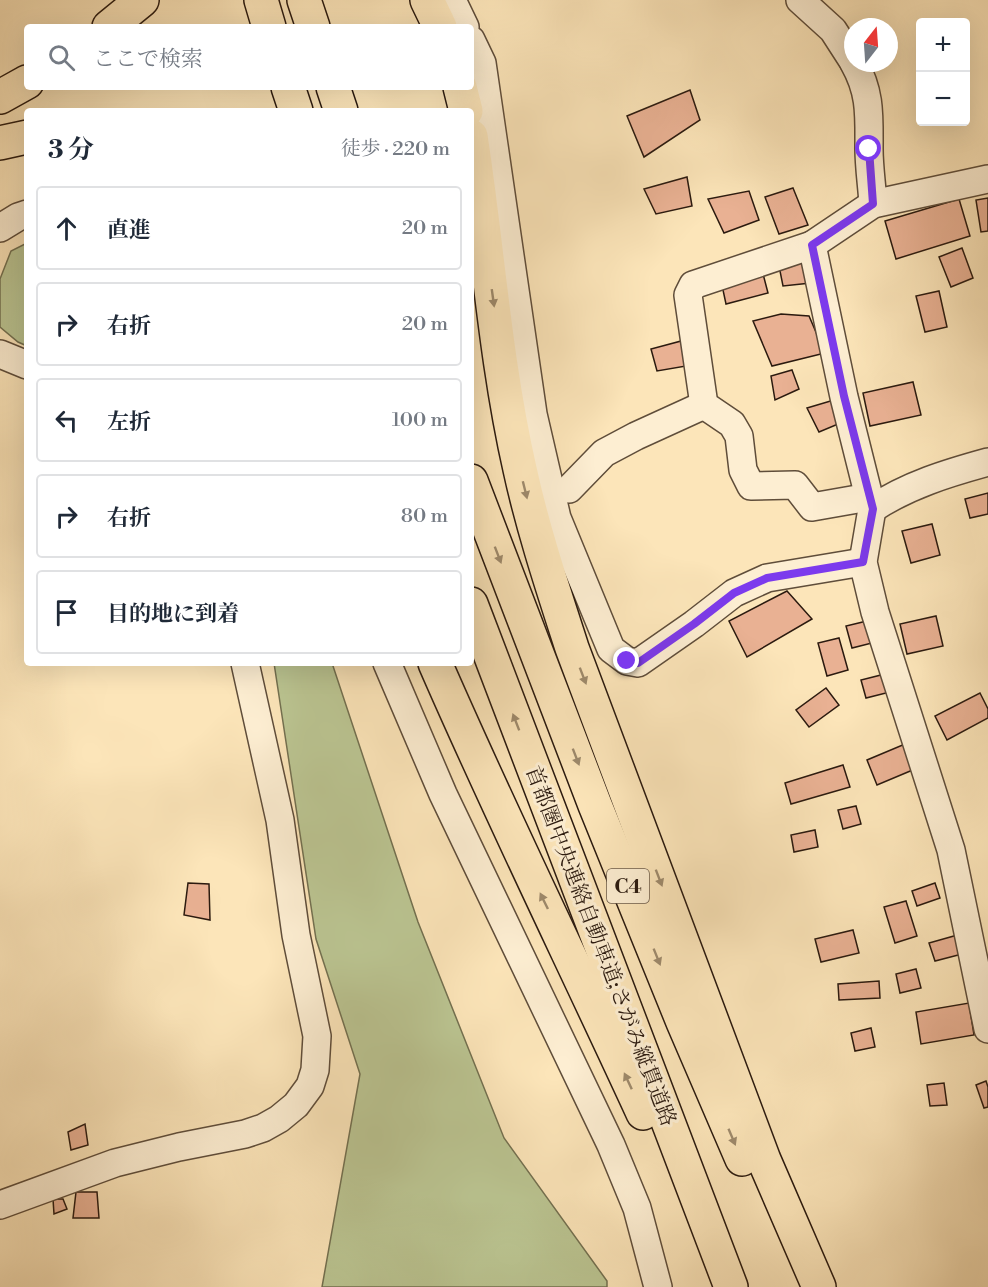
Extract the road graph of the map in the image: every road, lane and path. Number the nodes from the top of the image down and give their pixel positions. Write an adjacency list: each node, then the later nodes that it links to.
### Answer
1 (142, 0): 7 (highway)
2 (261, 0): 8 (highway)
3 (304, 0): 9 (highway)
4 (427, 0): 10 (highway)
5 (452, 0): 11 (street)
6 (800, 0): 13 (street)
7 (113, 24)
8 (268, 24)
9 (312, 24)
10 (439, 24)
11 (464, 24)
12 (474, 46): 38 (street)
13 (844, 47)
14 (858, 72): 27 (street)
15 (24, 84): 19 (highway)
16 (289, 90): 20 (highway)
17 (334, 90): 21 (highway)
18 (461, 90): 22 (highway)
19 (0, 97)
20 (295, 108)
21 (340, 108)
22 (465, 108)
23 (24, 138): 24 (highway)
24 (0, 143)
25 (474, 158): 49 (highway, one-way to 49)
26 (988, 179): 27 (street)
27 (873, 204): 30 (street)
28 (24, 215): 29 (street)
29 (0, 228)
30 (812, 245): 33 (street); 37 (street)
31 (0, 354): 32 (street)
32 (24, 364)
33 (704, 405): 36 (street); 37 (street)
34 (988, 462): 37 (street)
35 (474, 489): 48 (highway, C4, one-way to 48)
36 (568, 489)
37 (871, 503): 38 (street)
38 (863, 562): 43 (street)
39 (474, 612): 47 (highway, 首都圏中央連絡自動車道;さがみ縦貫道路 / C4, one-way to 39)
40 (246, 666): 44 (street)
41 (388, 666): 45 (street)
42 (436, 666): 46 (highway, one-way to 42)
43 (988, 1029)
44 (0, 1205)
45 (658, 1287)
46 (723, 1287)
47 (731, 1287)
48 (797, 1287)
49 (819, 1287)

